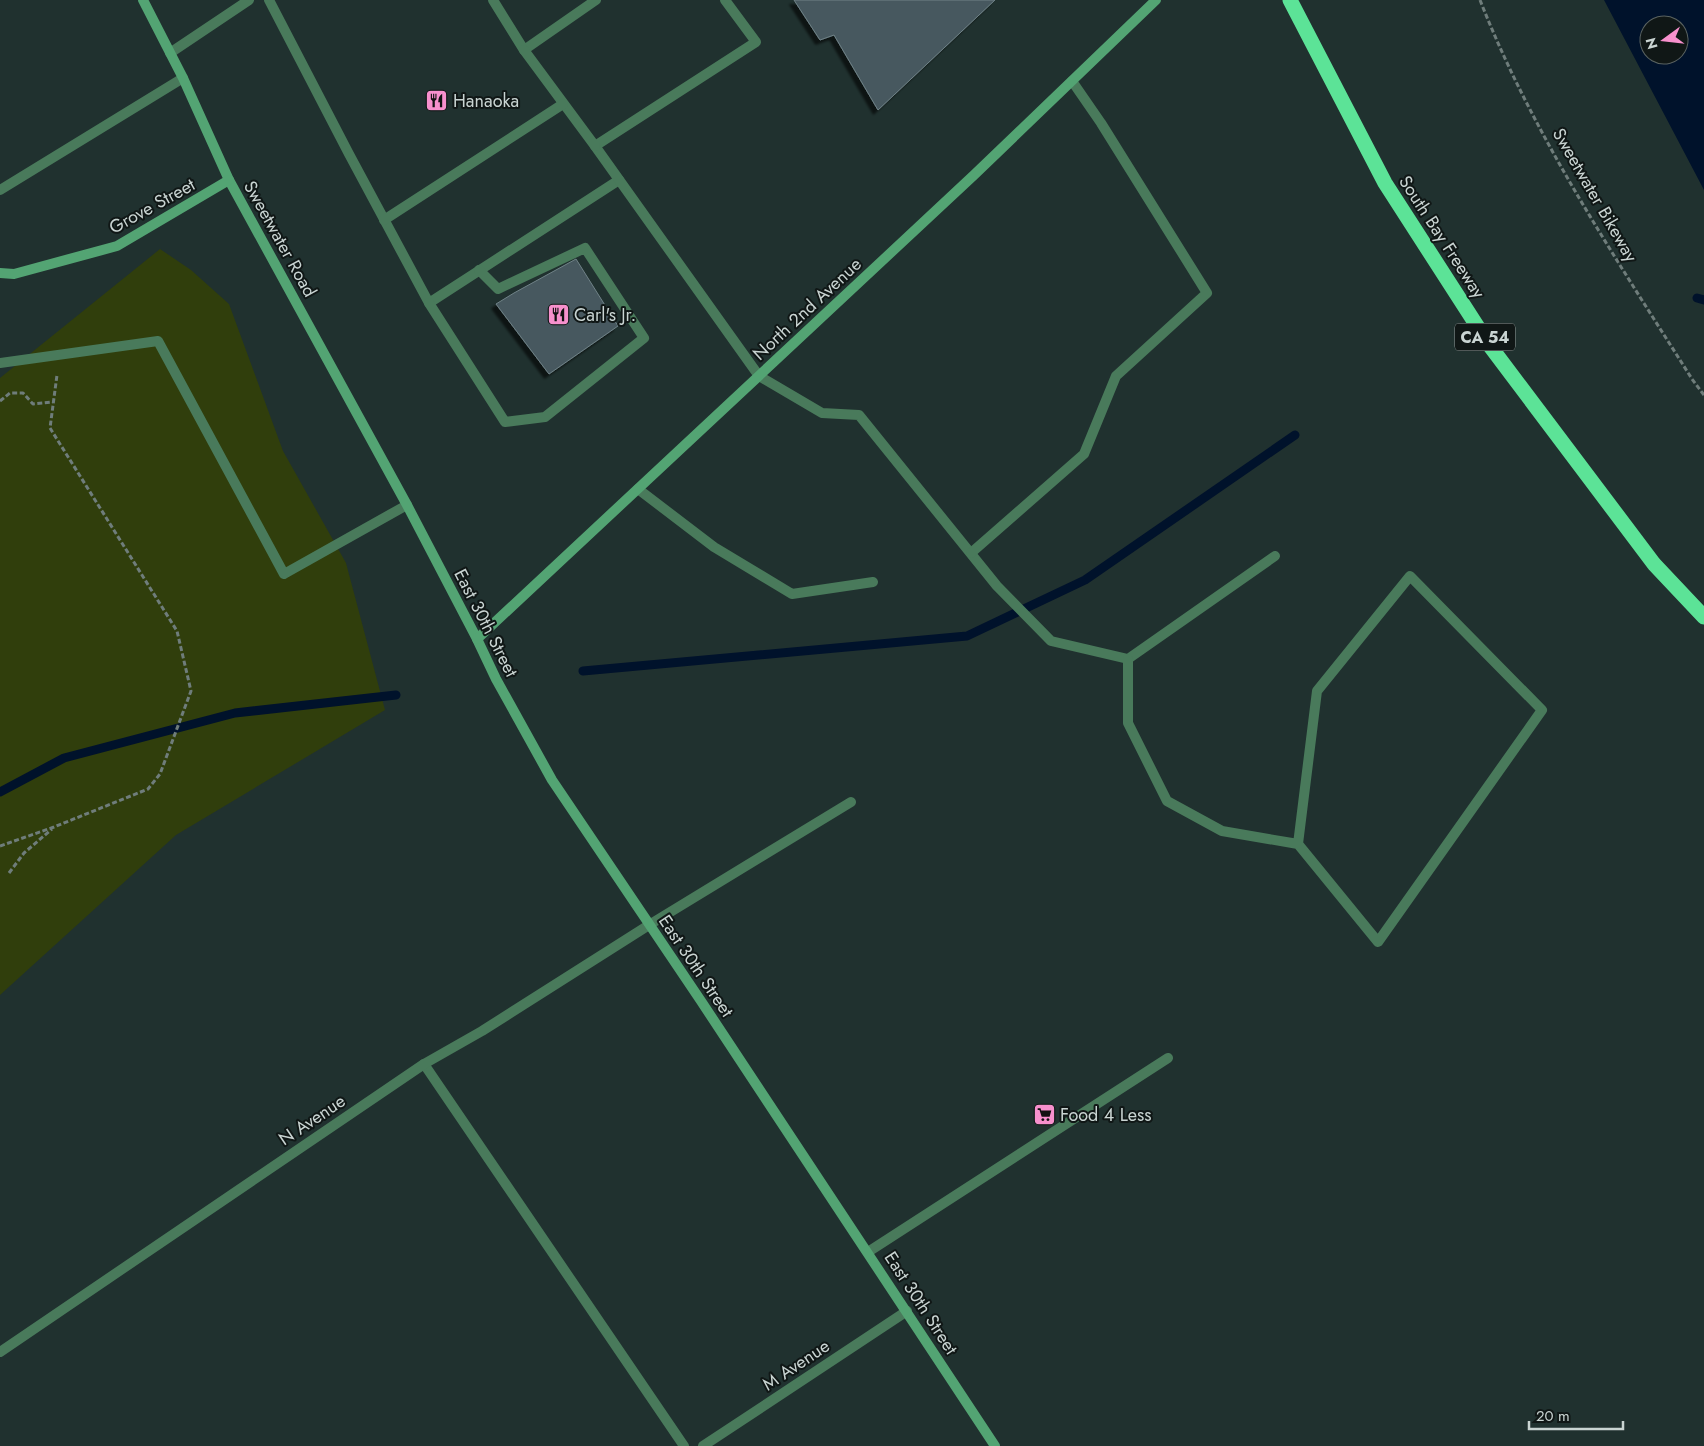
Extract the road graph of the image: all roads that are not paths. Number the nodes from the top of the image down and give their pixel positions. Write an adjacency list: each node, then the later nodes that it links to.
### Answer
1 (143, 0): 10 (main road, Sweetwater Road)
2 (249, 0): 10 (street)
3 (269, 0): 18 (street)
4 (493, 0): 9 (street)
5 (596, 0): 9 (street)
6 (725, 0): 14 (street)
7 (1156, 0): 12 (main road, North 2nd Avenue)
8 (1290, 0): 30 (highway, South Bay Freeway / CA 54)
9 (524, 50): 13 (street)
10 (170, 53): 11 (main road, Sweetwater Road)
11 (183, 78): 15 (main road, Sweetwater Road); 17 (street)
12 (1072, 81): 23 (main road, North 2nd Avenue); 27 (street)
13 (564, 104): 14 (street); 18 (street)
14 (595, 146): 16 (street)
15 (229, 180): 20 (main road, Grove Street); 24 (main road, Sweetwater Road)
16 (619, 180): 19 (street); 23 (street)
17 (0, 190)
18 (384, 220): 21 (street)
19 (479, 270): 21 (street); 21 (street)
20 (0, 273)
21 (429, 303)
22 (0, 363): 26 (street)
23 (759, 376): 25 (main road, North 2nd Avenue); 27 (street)
24 (397, 488): 26 (main road, East 30th Street)
25 (638, 489): 29 (street); 31 (main road, North 2nd Avenue)
26 (407, 506): 31 (main road, East 30th Street)
27 (971, 553): 32 (street)
28 (1275, 556): 32 (street)
29 (873, 582)
30 (1704, 617)
31 (477, 639): 35 (main road, East 30th Street)
32 (1128, 659): 34 (street)
33 (851, 802): 35 (street, N Avenue)
34 (1298, 844): 34 (street)
35 (649, 925): 37 (street, N Avenue); 38 (main road, East 30th Street)
36 (1168, 1058): 38 (street)
37 (424, 1064): 40 (street, N Avenue); 41 (street)
38 (868, 1252): 39 (main road, East 30th Street)
39 (907, 1311): 42 (street, M Avenue); 43 (main road, East 30th Street)
40 (0, 1352)
41 (684, 1446)
42 (703, 1446)
43 (994, 1446)

